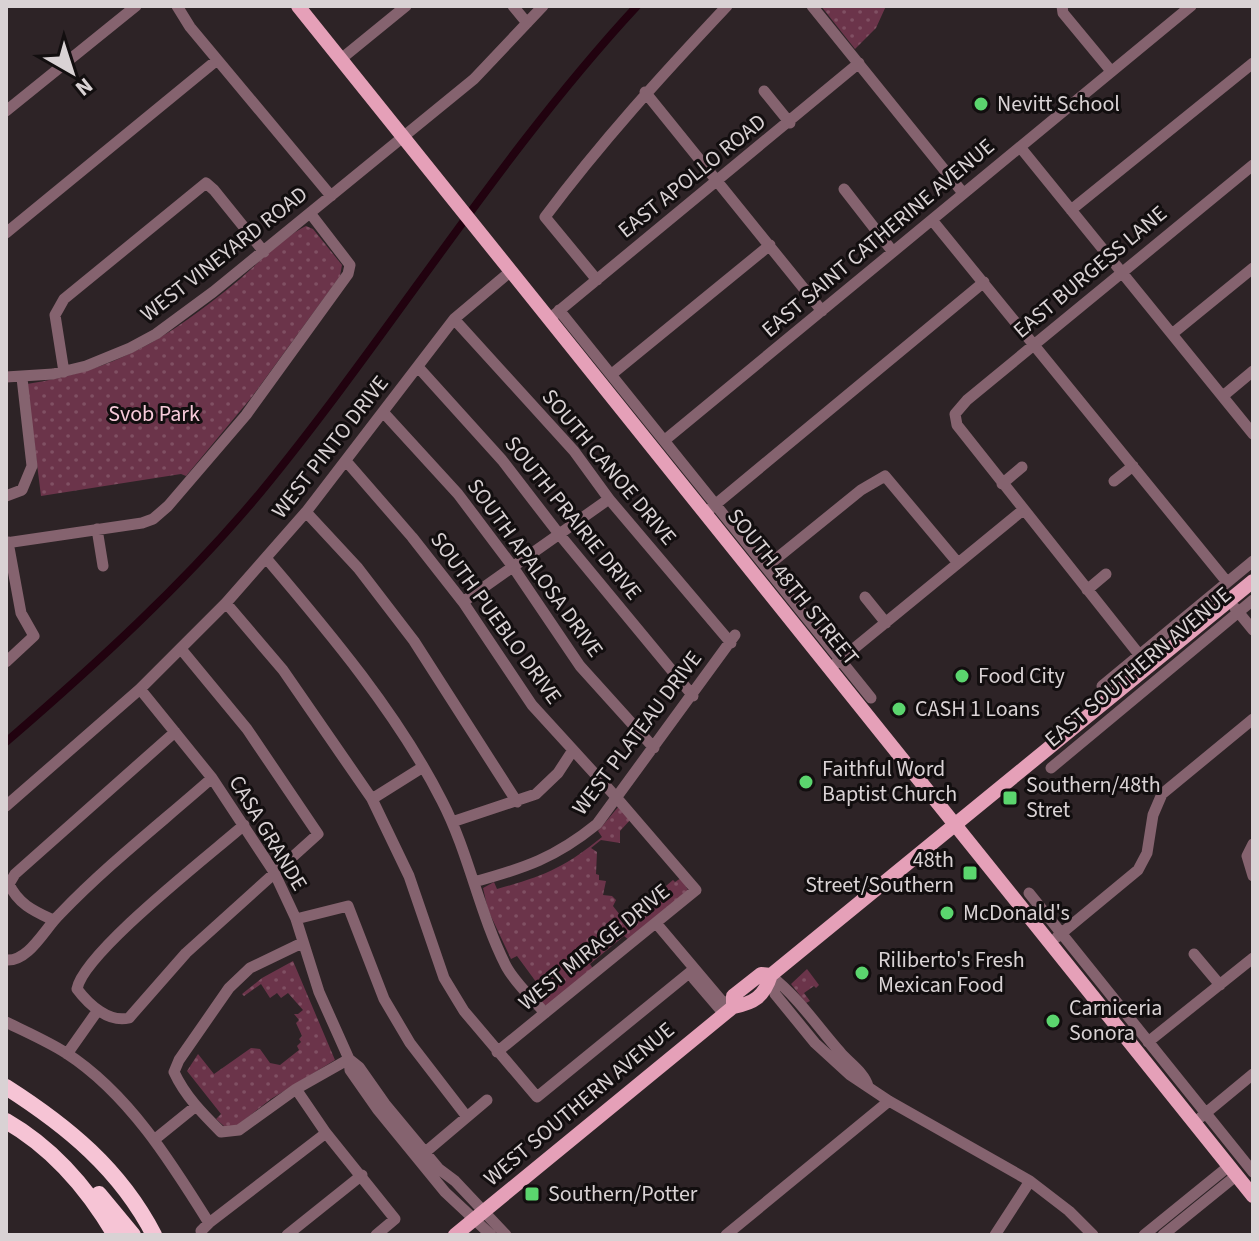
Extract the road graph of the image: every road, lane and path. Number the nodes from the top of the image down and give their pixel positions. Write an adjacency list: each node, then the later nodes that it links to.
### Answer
1 (136, 6): 19 (street)
2 (177, 6): 13 (street)
3 (298, 6): 12 (main road, SOUTH 48TH STREET)
4 (406, 6): 12 (street)
5 (513, 6): 11 (street)
6 (543, 6): 11 (street, WEST VINEYARD ROAD)
7 (727, 6): 18 (street)
8 (812, 6): 14 (street)
9 (1062, 6): 16 (street)
10 (1191, 6): 16 (street, EAST SAINT CATHERINE AVENUE)
11 (527, 23): 21 (street, WEST VINEYARD ROAD)
12 (341, 59): 21 (main road, SOUTH 48TH STREET)
13 (217, 60): 27 (street); 31 (street)
14 (859, 63): 20 (street, EAST APOLLO ROAD); 26 (street)
15 (1253, 63): 28 (street)
16 (1111, 71): 22 (street, EAST SAINT CATHERINE AVENUE)
17 (764, 91): 20 (street)
18 (645, 92): 24 (street); 38 (street)
19 (6, 111)
20 (790, 123): 24 (street, EAST APOLLO ROAD)
21 (403, 137): 27 (street, WEST VINEYARD ROAD); 36 (main road, SOUTH 48TH STREET)
22 (1020, 147): 26 (street, EAST SAINT CATHERINE AVENUE); 28 (street)
23 (1253, 165): 37 (street, EAST BURGESS LANE)
24 (718, 181): 32 (street); 38 (street, EAST APOLLO ROAD)
25 (844, 189): 34 (street)
26 (963, 193): 30 (street, EAST SAINT CATHERINE AVENUE)
27 (331, 196): 29 (street, WEST VINEYARD ROAD)
28 (1071, 210): 37 (street)
29 (310, 213): 33 (street, WEST VINEYARD ROAD); 65 (street)
30 (932, 220): 34 (street, EAST SAINT CATHERINE AVENUE); 39 (street)
31 (6, 233)
32 (770, 245): 40 (street); 48 (street)
33 (264, 252): 47 (street, WEST VINEYARD ROAD); 47 (street)
34 (893, 252): 40 (street, EAST SAINT CATHERINE AVENUE)
35 (1253, 268): 43 (street)
36 (511, 271): 41 (main road, SOUTH 48TH STREET); 42 (street, WEST PINTO DRIVE)
37 (1123, 273): 43 (street); 44 (street, EAST BURGESS LANE)
38 (597, 280): 41 (street, EAST APOLLO ROAD)
39 (984, 282): 44 (street); 62 (street)
40 (822, 311): 54 (street, EAST SAINT CATHERINE AVENUE)
41 (554, 314): 48 (street, SOUTH 48TH STREET); 62 (main road, SOUTH 48TH STREET)
42 (454, 319): 45 (street, WEST PINTO DRIVE); 61 (street, SOUTH CANOE DRIVE)
43 (1172, 334): 51 (street)
44 (1034, 345): 56 (street); 59 (street, EAST BURGESS LANE)
45 (418, 367): 52 (street, WEST PINTO DRIVE); 66 (street, SOUTH PRAIRIE DRIVE)
46 (1253, 371): 51 (street)
47 (64, 372): 50 (street, WEST VINEYARD ROAD)
48 (612, 374): 54 (street, SOUTH 48TH STREET)
49 (6, 377): 50 (street, WEST VINEYARD ROAD)
50 (22, 378): 60 (street)
51 (1223, 396): 53 (street)
52 (383, 412): 55 (street, WEST PINTO DRIVE); 72 (street, SOUTH APALOSA DRIVE)
53 (1253, 434)
54 (665, 440): 62 (street, SOUTH 48TH STREET)
55 (346, 461): 64 (street, WEST PINTO DRIVE); 80 (street, SOUTH PUEBLO DRIVE)
56 (1133, 466): 58 (street); 76 (street)
57 (1022, 467): 59 (street)
58 (1114, 481)
59 (1002, 484): 63 (street)
60 (6, 496)
61 (609, 499): 66 (street); 85 (street, SOUTH CANOE DRIVE)
62 (710, 509): 73 (street, SOUTH 48TH STREET); 89 (main road, SOUTH 48TH STREET)
63 (1023, 510): 70 (street); 77 (street)
64 (306, 512): 68 (street, WEST PINTO DRIVE); 104 (street)
65 (97, 529): 67 (street); 71 (street)
66 (559, 534): 72 (street); 93 (street, SOUTH PRAIRIE DRIVE)
67 (7, 543): 88 (street)
68 (266, 558): 81 (street, WEST PINTO DRIVE); 99 (street)
69 (1253, 561): 76 (street, EAST SOUTHERN AVENUE)
70 (958, 563): 73 (street); 83 (street)
71 (103, 566)
72 (513, 567): 80 (street); 97 (street, SOUTH APALOSA DRIVE)
73 (766, 567): 89 (street, SOUTH 48TH STREET)
74 (1106, 574): 77 (street)
75 (1253, 581): 82 (main road, EAST SOUTHERN AVENUE)
76 (1227, 582): 87 (street, EAST SOUTHERN AVENUE)
77 (1087, 590): 87 (street)
78 (865, 597): 83 (street)
79 (1253, 600): 82 (street, EAST SOUTHERN AVENUE)
80 (463, 602): 98 (street, SOUTH PUEBLO DRIVE)
81 (226, 603): 86 (street, WEST PINTO DRIVE); 103 (street)
82 (1234, 606): 84 (street); 90 (main road, EAST SOUTHERN AVENUE); 100 (street, EAST SOUTHERN AVENUE)
83 (886, 623): 89 (street)
84 (1253, 630)
85 (733, 639): 93 (street, WEST PLATEAU DRIVE)
86 (181, 649): 92 (street, WEST PINTO DRIVE); 110 (street)
87 (1139, 655): 90 (street); 91 (street, EAST SOUTHERN AVENUE)
88 (6, 662)
89 (835, 664): 94 (street, SOUTH 48TH STREET); 108 (main road, SOUTH 48TH STREET)
90 (1149, 667): 108 (main road, EAST SOUTHERN AVENUE)
91 (1102, 686)
92 (140, 689): 96 (street, CASA GRANDE); 105 (street, WEST PINTO DRIVE)
93 (693, 696): 97 (street, WEST PLATEAU DRIVE)
94 (871, 698)
95 (1253, 719): 117 (street)
96 (175, 732): 101 (street, CASA GRANDE); 115 (street)
97 (654, 748): 102 (street, WEST PLATEAU DRIVE)
98 (573, 750): 102 (street, SOUTH PUEBLO DRIVE); 104 (street)
99 (423, 767): 103 (street); 106 (street)
100 (1051, 768)
101 (212, 778): 107 (street, CASA GRANDE); 115 (street)
102 (616, 797): 112 (street, WEST PLATEAU DRIVE); 116 (street, WEST MIRAGE DRIVE)
103 (372, 799): 132 (street)
104 (517, 802): 106 (street)
105 (6, 806)
106 (452, 822): 112 (street)
107 (244, 825): 110 (street, CASA GRANDE); 127 (street)
108 (956, 826): 117 (main road, SOUTH 48TH STREET); 123 (main road, WEST SOUTHERN AVENUE)
109 (1253, 844): 111 (street)
110 (274, 872): 114 (street, CASA GRANDE); 127 (street)
111 (1253, 876)
112 (474, 882): 129 (street)
113 (1029, 893): 117 (street, SOUTH 48TH STREET)
114 (296, 919): 118 (street, CASA GRANDE); 141 (street)
115 (53, 920): 121 (street)
116 (656, 923): 122 (street); 129 (street, WEST MIRAGE DRIVE)
117 (1056, 938): 131 (street, SOUTH 48TH STREET); 142 (main road, SOUTH 48TH STREET)
118 (302, 943): 134 (street, CASA GRANDE); 140 (street)
119 (1194, 954): 124 (street)
120 (1253, 958): 124 (street)
121 (6, 960)
122 (694, 969): 125 (street); 128 (street); 132 (street)
123 (771, 975): 126 (main road, WEST SOUTHERN AVENUE); 128 (main road, WEST SOUTHERN AVENUE); 139 (street)
124 (1220, 985): 131 (street)
125 (713, 989): 126 (street); 128 (street)
126 (739, 992): 128 (main road, WEST SOUTHERN AVENUE)
127 (98, 1010): 133 (street)
128 (728, 1010): 153 (main road, WEST SOUTHERN AVENUE)
129 (545, 1013): 132 (street, WEST MIRAGE DRIVE)
130 (6, 1022): 133 (street)
131 (1148, 1042): 142 (street, SOUTH 48TH STREET)
132 (497, 1052)
133 (67, 1054): 145 (street)
134 (349, 1059): 137 (street); 146 (street, CASA GRANDE)
135 (1253, 1074): 142 (street)
136 (6, 1087): 157 (highway)
137 (296, 1089): 140 (street); 144 (street)
138 (487, 1100): 141 (street)
139 (889, 1101): 151 (street); 163 (street)
140 (196, 1106): 145 (street)
141 (467, 1117): 146 (street)
142 (1200, 1118): 148 (main road, SOUTH 48TH STREET); 149 (street, SOUTH 48TH STREET)
143 (6, 1121): 147 (highway)
144 (326, 1133): 150 (street); 154 (street)
145 (154, 1140): 154 (street)
146 (422, 1155): 153 (street, CASA GRANDE)
147 (63, 1166): 155 (highway); 156 (highway)
148 (1233, 1170): 152 (main road, SOUTH 48TH STREET); 166 (street); 167 (street)
149 (1253, 1172)
150 (362, 1175): 158 (street); 159 (street)
151 (1030, 1181): 164 (street); 165 (street)
152 (1253, 1196)
153 (478, 1215): 160 (main road, WEST SOUTHERN AVENUE); 161 (street); 162 (street)
154 (204, 1230)
155 (115, 1235)
156 (133, 1235)
157 (154, 1235)
158 (287, 1235)
159 (376, 1235)
160 (455, 1235)
161 (491, 1235)
162 (506, 1235)
163 (726, 1235)
164 (995, 1235)
165 (1093, 1235)
166 (1144, 1235)
167 (1163, 1235)

